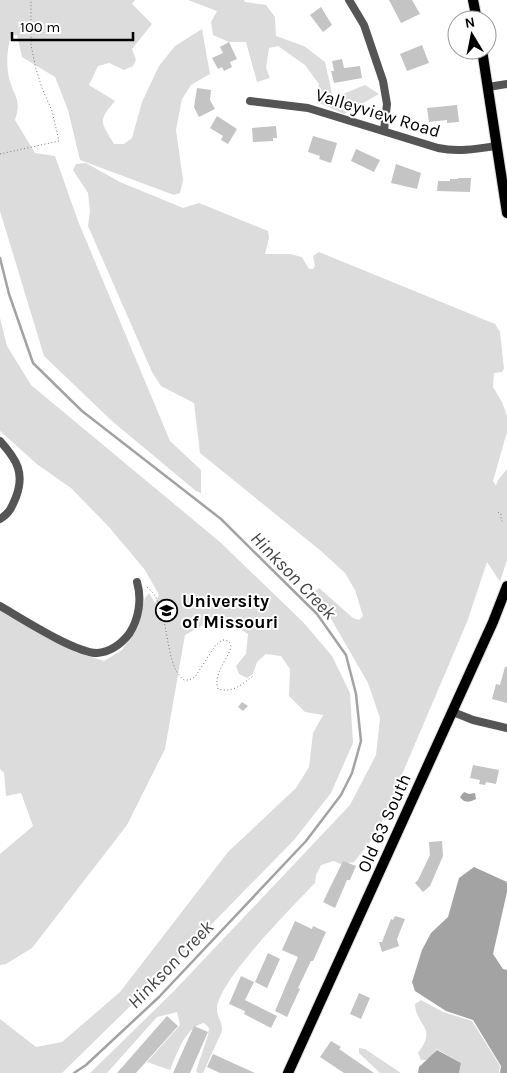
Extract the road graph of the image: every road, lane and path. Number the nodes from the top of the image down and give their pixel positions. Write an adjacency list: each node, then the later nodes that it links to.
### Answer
1 (31, 0): 9 (path)
2 (349, 0): 7 (street)
3 (484, 60): 5 (main road)
4 (507, 84): 5 (street)
5 (488, 87): 8 (main road)
6 (250, 100): 7 (street, Valleyview Road)
7 (384, 130): 8 (street, Valleyview Road)
8 (496, 146): 10 (main road)
9 (0, 154)
10 (507, 213)
11 (0, 441): 13 (street)
12 (498, 512): 14 (path)
13 (0, 519)
14 (504, 523)
15 (138, 584): 17 (street); 18 (path)
16 (507, 586): 19 (main road, Old 63 South)
17 (0, 606)
18 (253, 676)
19 (453, 712): 20 (street); 21 (main road, Old 63 South)
20 (507, 728)
21 (288, 1073)

